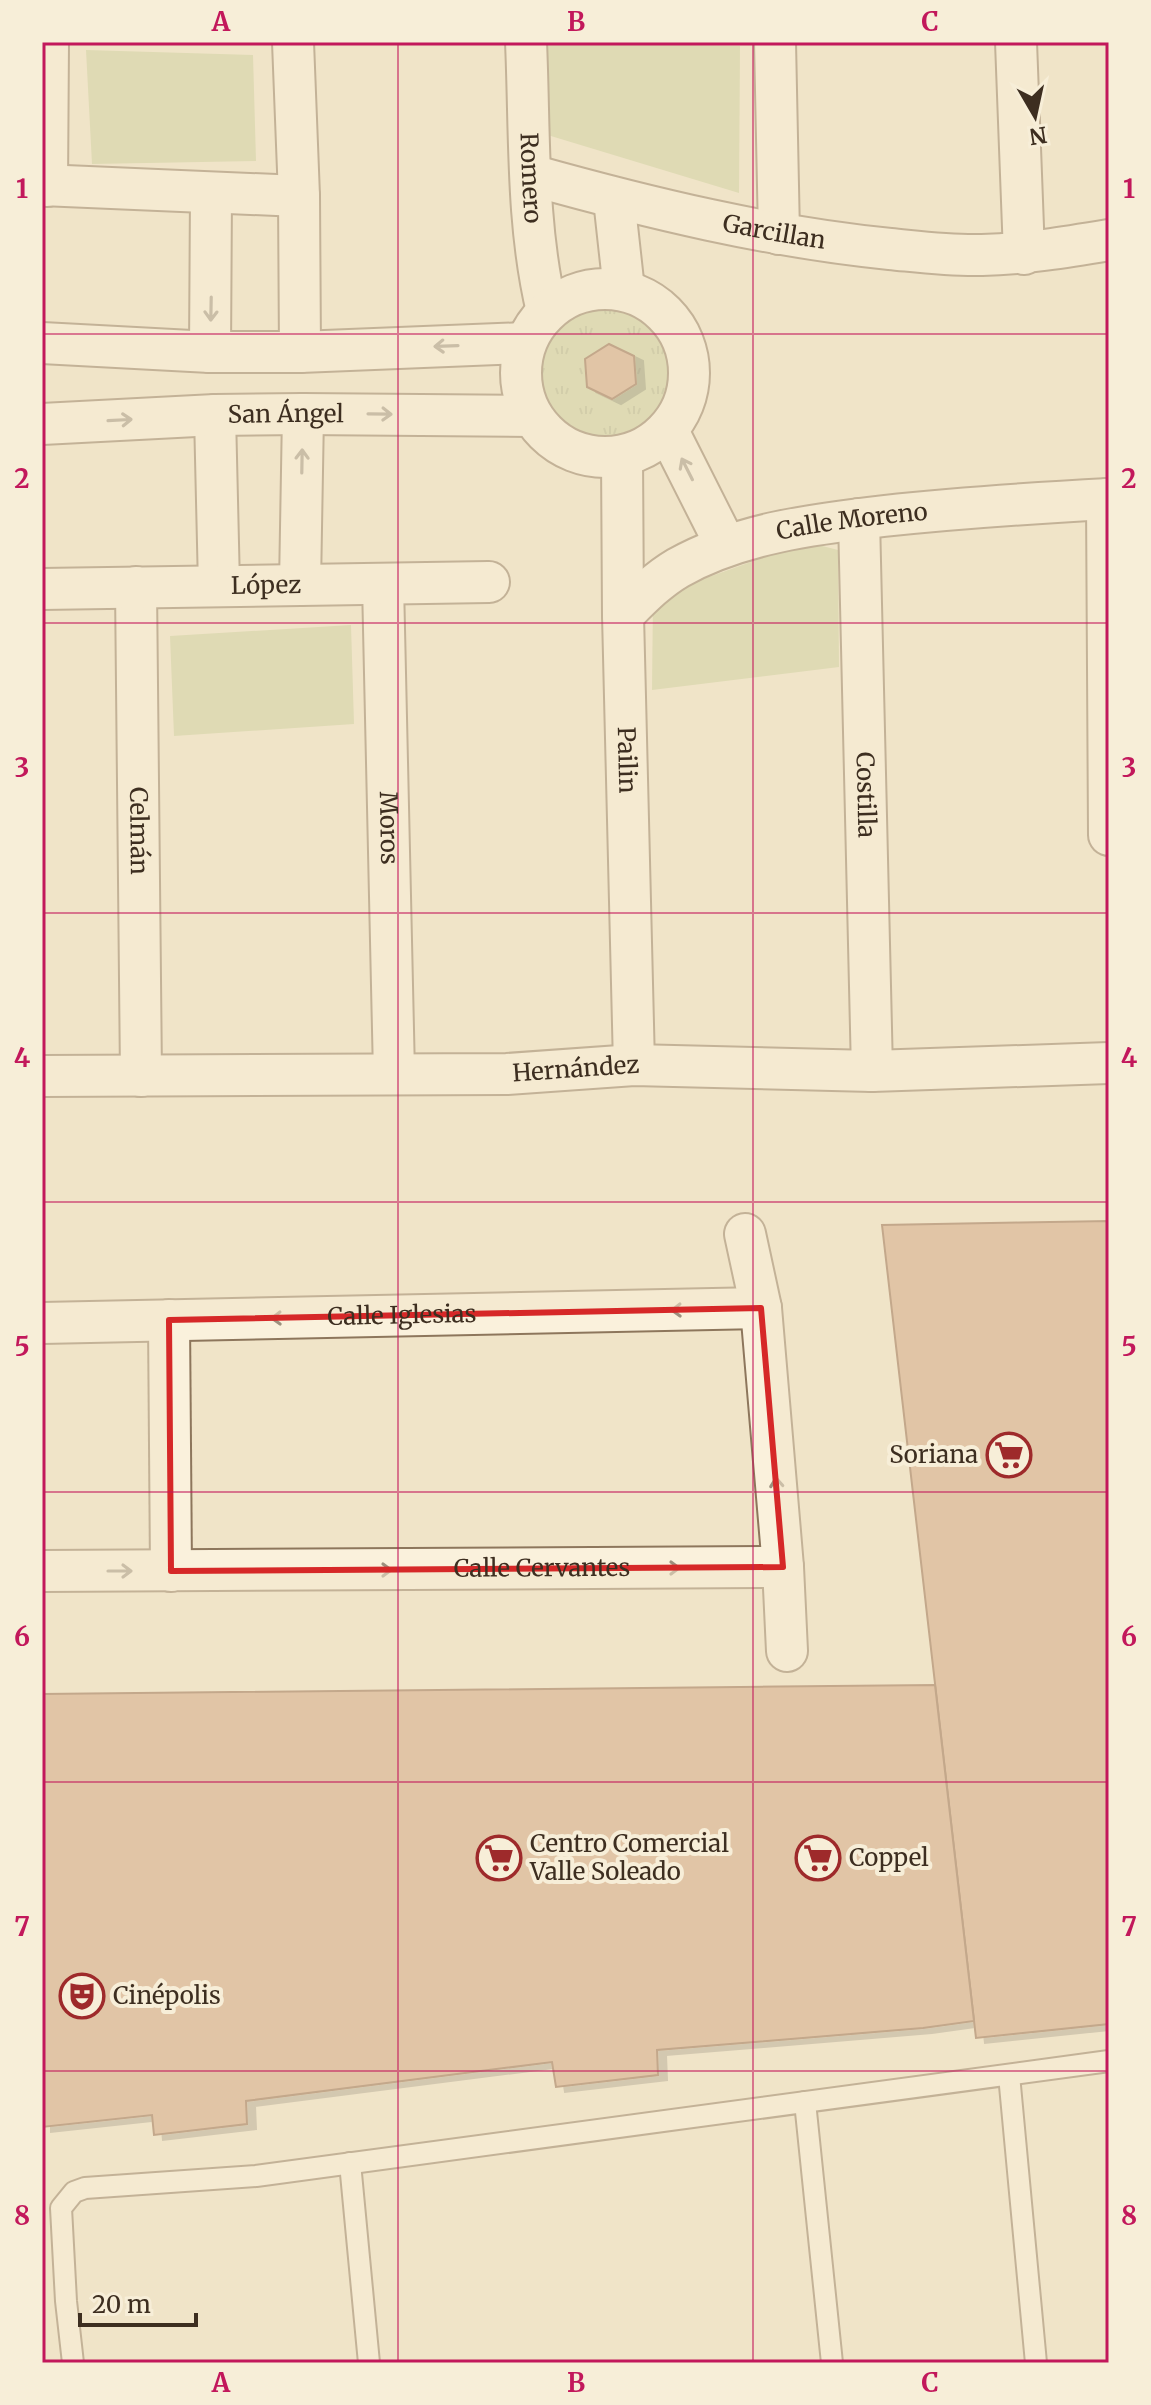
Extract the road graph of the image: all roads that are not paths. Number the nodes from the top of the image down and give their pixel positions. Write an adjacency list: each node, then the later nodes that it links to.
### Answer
1 (48, 42): 7 (street)
2 (293, 42): 9 (street)
3 (526, 42): 6 (street, Romero)
4 (775, 42): 11 (street)
5 (1016, 42): 13 (street)
6 (531, 175): 10 (street, Garcillan); 15 (street, Romero)
7 (44, 185): 8 (street)
8 (211, 194): 9 (street); 18 (street, one-way to 18)
9 (299, 196): 19 (street)
10 (614, 199): 11 (street, Garcillan); 14 (street)
11 (779, 234): 13 (street, Garcillan)
12 (1109, 240): 13 (street, Garcillan)
13 (1024, 254)
14 (624, 290): 15 (street); 24 (street)
15 (547, 311): 17 (street)
16 (42, 343): 18 (street)
17 (524, 343): 19 (street, one-way to 19); 22 (street)
18 (210, 352): 19 (street)
19 (300, 352)
20 (303, 414): 21 (street, San Ángel); 22 (street, San Ángel, one-way to 22); 31 (street, one-way to 20)
21 (215, 415): 23 (street, San Ángel, one-way to 21); 32 (street)
22 (531, 416): 25 (street)
23 (42, 424)
24 (668, 431): 25 (street); 28 (street, one-way to 24)
25 (622, 456): 35 (street, Pailin)
26 (1108, 499): 27 (street, Calle Moreno); 36 (street)
27 (859, 519): 28 (street, Calle Moreno); 39 (street, Costilla)
28 (726, 546): 35 (street, Calle Moreno)
29 (489, 582): 30 (street, López)
30 (383, 584): 31 (street, López); 40 (street, Moros)
31 (300, 585): 32 (street, López)
32 (219, 586): 33 (street, López)
33 (136, 587): 34 (street, López); 42 (street, Celmán)
34 (42, 589)
35 (623, 615): 38 (street, Pailin)
36 (1109, 835)
37 (1109, 1063): 39 (street, Hernández)
38 (634, 1065): 39 (street, Hernández); 40 (street, Hernández)
39 (872, 1071)
40 (394, 1074): 42 (street, Hernández)
41 (42, 1076): 42 (street, Hernández)
42 (141, 1076)
43 (745, 1234): 44 (street)
44 (761, 1308): 45 (street, Calle Iglesias, one-way to 45); 47 (street, one-way to 44)
45 (169, 1320): 46 (street, Calle Iglesias); 49 (street)
46 (42, 1323)
47 (783, 1567): 49 (street, Calle Cervantes, one-way to 47); 50 (street)
48 (42, 1571): 49 (street, Calle Cervantes, one-way to 49)
49 (171, 1571)
50 (787, 1651)
51 (1109, 2061): 52 (lane)
52 (1009, 2075): 53 (lane); 58 (lane)
53 (805, 2102): 54 (lane); 57 (lane)
54 (350, 2163): 55 (lane); 56 (lane)
55 (73, 2363)
56 (369, 2363)
57 (832, 2363)
58 (1036, 2363)

